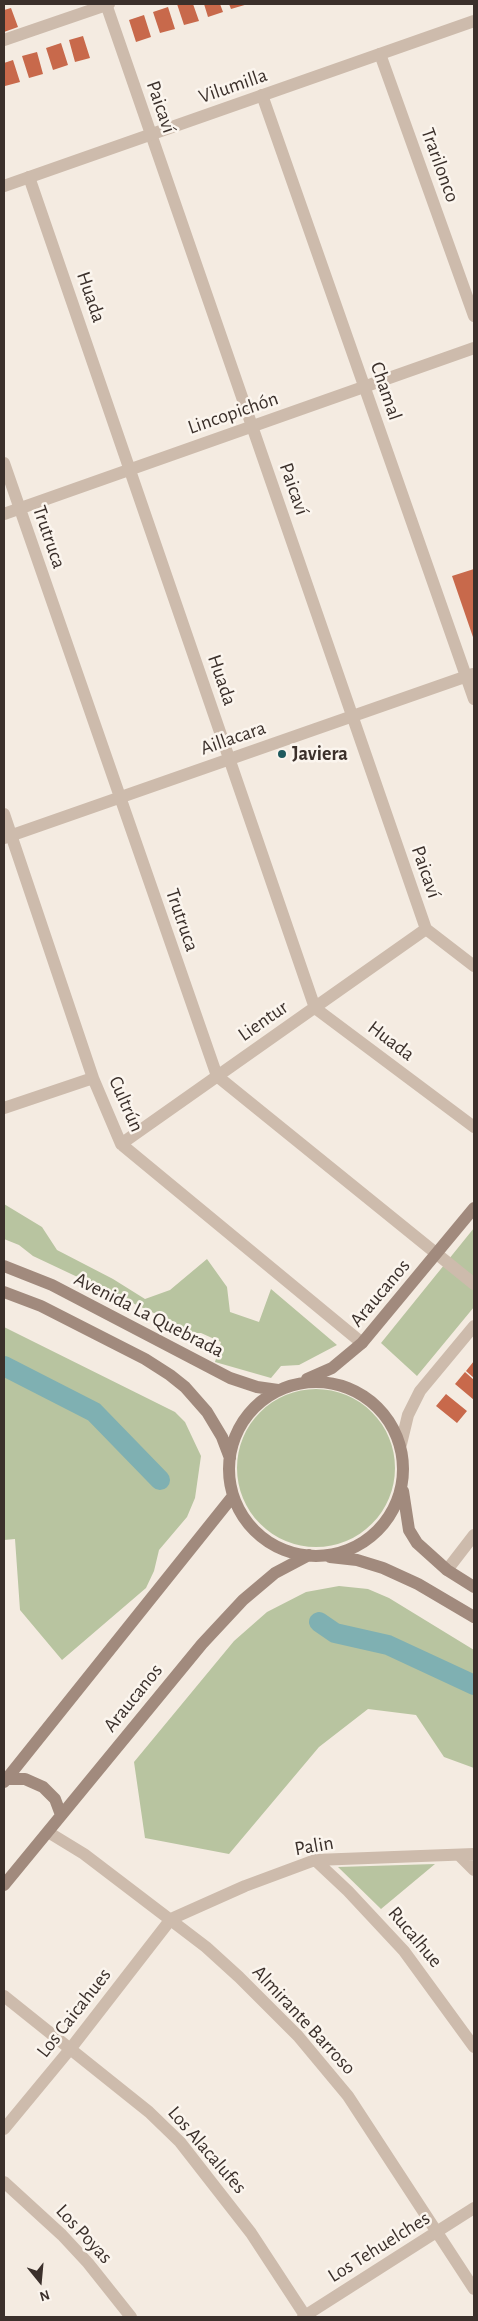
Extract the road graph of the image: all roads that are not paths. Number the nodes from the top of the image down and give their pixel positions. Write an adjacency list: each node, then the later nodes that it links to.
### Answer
1 (107, 4): 3 (street); 6 (street, Paicaví)
2 (474, 21): 4 (street, Vilumilla)
3 (4, 40)
4 (380, 54): 5 (street, Vilumilla); 9 (street, Trarilonco)
5 (262, 95): 6 (street, Vilumilla); 11 (street, Chamal)
6 (150, 134): 7 (street, Vilumilla); 12 (street, Paicaví)
7 (29, 177): 8 (street, Vilumilla); 14 (street, Huada)
8 (4, 186)
9 (474, 316)
10 (474, 348): 11 (street, Lincopichón)
11 (364, 387): 12 (street, Lincopichón); 17 (street, Chamal)
12 (252, 426): 14 (street, Lincopichón); 19 (street, Paicaví)
13 (4, 463): 15 (street, Trutruca)
14 (130, 469): 15 (street, Lincopichón); 20 (street, Huada)
15 (19, 508): 16 (street, Lincopichón); 21 (street, Trutruca)
16 (4, 514)
17 (470, 675): 18 (street, Chamal); 19 (street, Aillacara)
18 (474, 699)
19 (352, 716): 20 (street, Aillacara); 24 (street, Paicaví)
20 (229, 759): 21 (street, Aillacara); 26 (street, Huada)
21 (120, 798): 23 (street, Aillacara); 27 (street, Trutruca)
22 (4, 814): 23 (street, Cultrún)
23 (8, 837): 28 (street, Cultrún)
24 (426, 929): 25 (street, Paicaví); 26 (street, Lientur)
25 (474, 966)
26 (315, 1008): 27 (street, Lientur); 30 (street, Huada)
27 (217, 1076): 31 (street, Lientur); 33 (street)
28 (93, 1078): 29 (street); 31 (street, Cultrún)
29 (4, 1108)
30 (474, 1127)
31 (121, 1144): 38 (street, Cultrún)
32 (474, 1208): 33 (main road, Araucanos)
33 (437, 1253): 35 (street); 38 (main road, Araucanos)
34 (4, 1266): 40 (main road, Avenida La Quebrada)
35 (474, 1284)
36 (4, 1292): 42 (main road, Avenida La Quebrada)
37 (474, 1326): 41 (street)
38 (362, 1343): 39 (main road, Araucanos)
39 (298, 1383): 40 (main road); 41 (main road)
40 (278, 1390): 42 (main road)
41 (401, 1444): 43 (main road)
42 (230, 1458): 44 (main road)
43 (402, 1486): 46 (main road); 47 (main road)
44 (233, 1496): 46 (main road); 50 (main road)
45 (474, 1535): 47 (street)
46 (314, 1555): 49 (main road); 51 (main road, Araucanos)
47 (447, 1570): 48 (main road)
48 (474, 1587)
49 (474, 1617)
50 (5, 1781): 51 (main road)
51 (61, 1815): 52 (main road, Araucanos)
52 (48, 1832): 57 (main road, Araucanos); 58 (street, Almirante Barroso)
53 (474, 1854): 54 (street, Palin)
54 (460, 1856): 55 (street, Palin); 56 (street)
55 (315, 1860): 58 (street, Palin); 60 (street, Rucalhue)
56 (474, 1870)
57 (4, 1885)
58 (171, 1919): 61 (street, Los Caicahues); 65 (street, Almirante Barroso)
59 (4, 1996): 61 (street, Los Alacalufes)
60 (474, 2047)
61 (71, 2048): 62 (street, Los Caicahues); 68 (street, Los Alacalufes)
62 (4, 2129)
63 (4, 2182): 67 (street, Los Poyas)
64 (474, 2208): 65 (street, Los Tehuelches)
65 (437, 2232): 66 (street, Almirante Barroso); 68 (street, Los Tehuelches)
66 (474, 2289)
67 (131, 2317)
68 (305, 2317)

